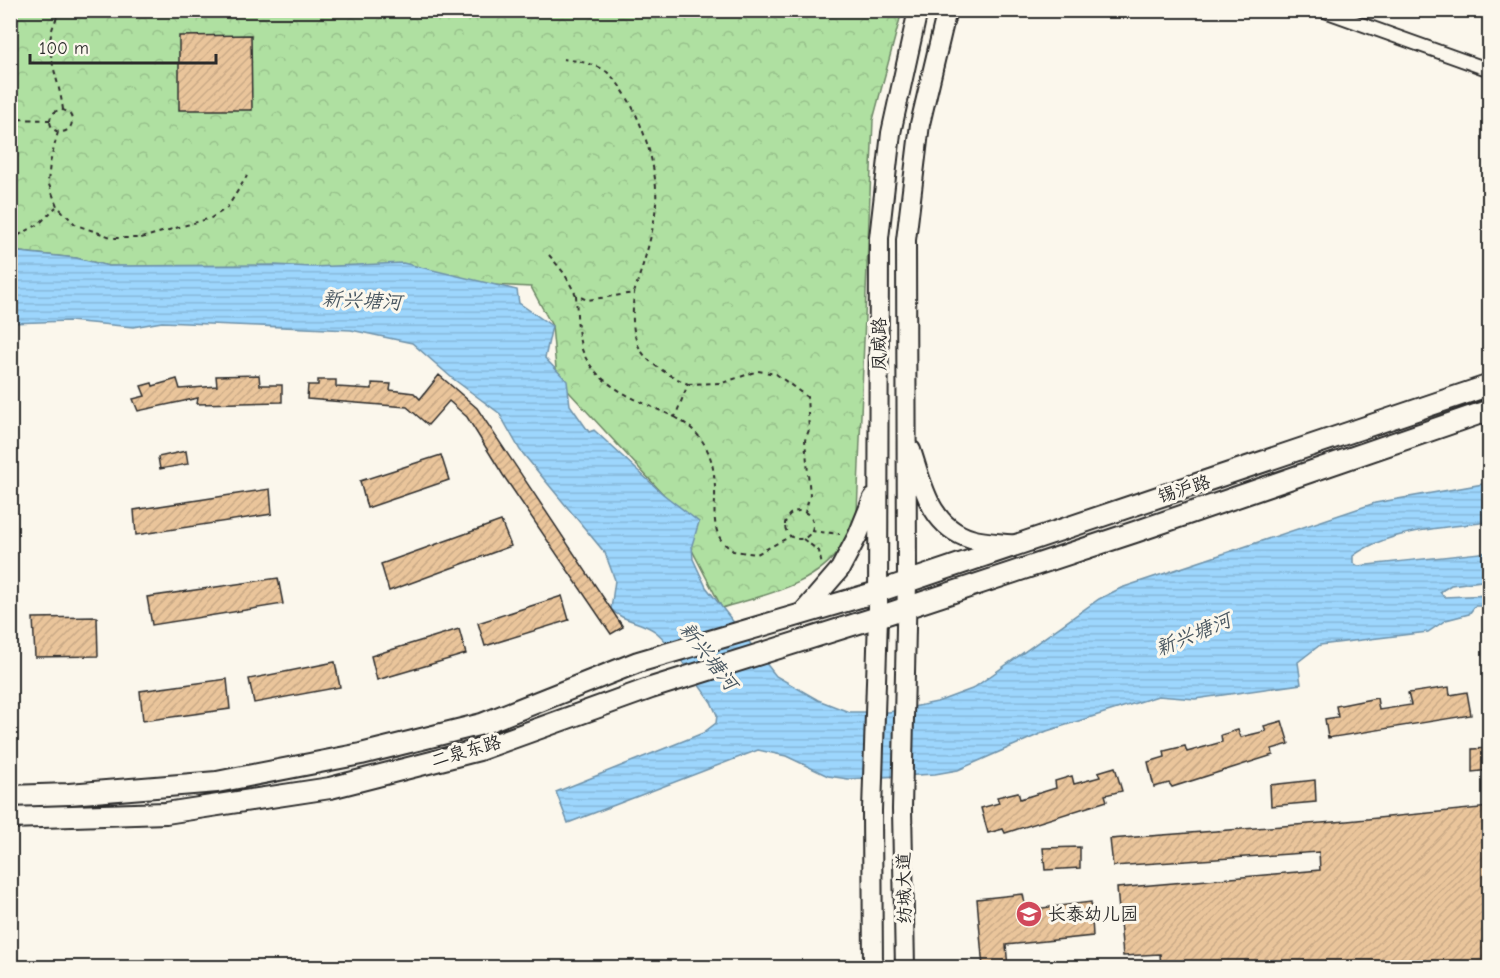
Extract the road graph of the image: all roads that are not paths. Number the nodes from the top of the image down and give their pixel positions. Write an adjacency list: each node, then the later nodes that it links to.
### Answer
1 (918, 10): 8 (main road, 凤威路)
2 (946, 10): 7 (main road, 凤威路)
3 (1322, 10): 4 (street)
4 (1490, 70)
5 (1490, 385): 9 (main road, 锡沪路)
6 (1490, 410): 12 (main road, 锡沪路)
7 (906, 435): 9 (main road); 10 (main road, 凤威路)
8 (878, 482): 11 (main road, 凤威路); 13 (main road)
9 (1017, 545): 10 (main road, 锡沪路)
10 (907, 582): 11 (main road, 锡沪路); 12 (main road, 凤威路)
11 (877, 592): 13 (main road, 二泉东路); 14 (main road, 凤威路)
12 (906, 607): 14 (main road, 二泉东路); 15 (main road, 凤威路)
13 (802, 613): 17 (main road, 二泉东路)
14 (878, 617): 16 (main road, 凤威路); 18 (main road, 二泉东路)
15 (905, 677): 20 (main road, 纺城大道)
16 (875, 680): 19 (main road, 纺城大道)
17 (10, 796)
18 (10, 818)
19 (873, 968)
20 (905, 968)

